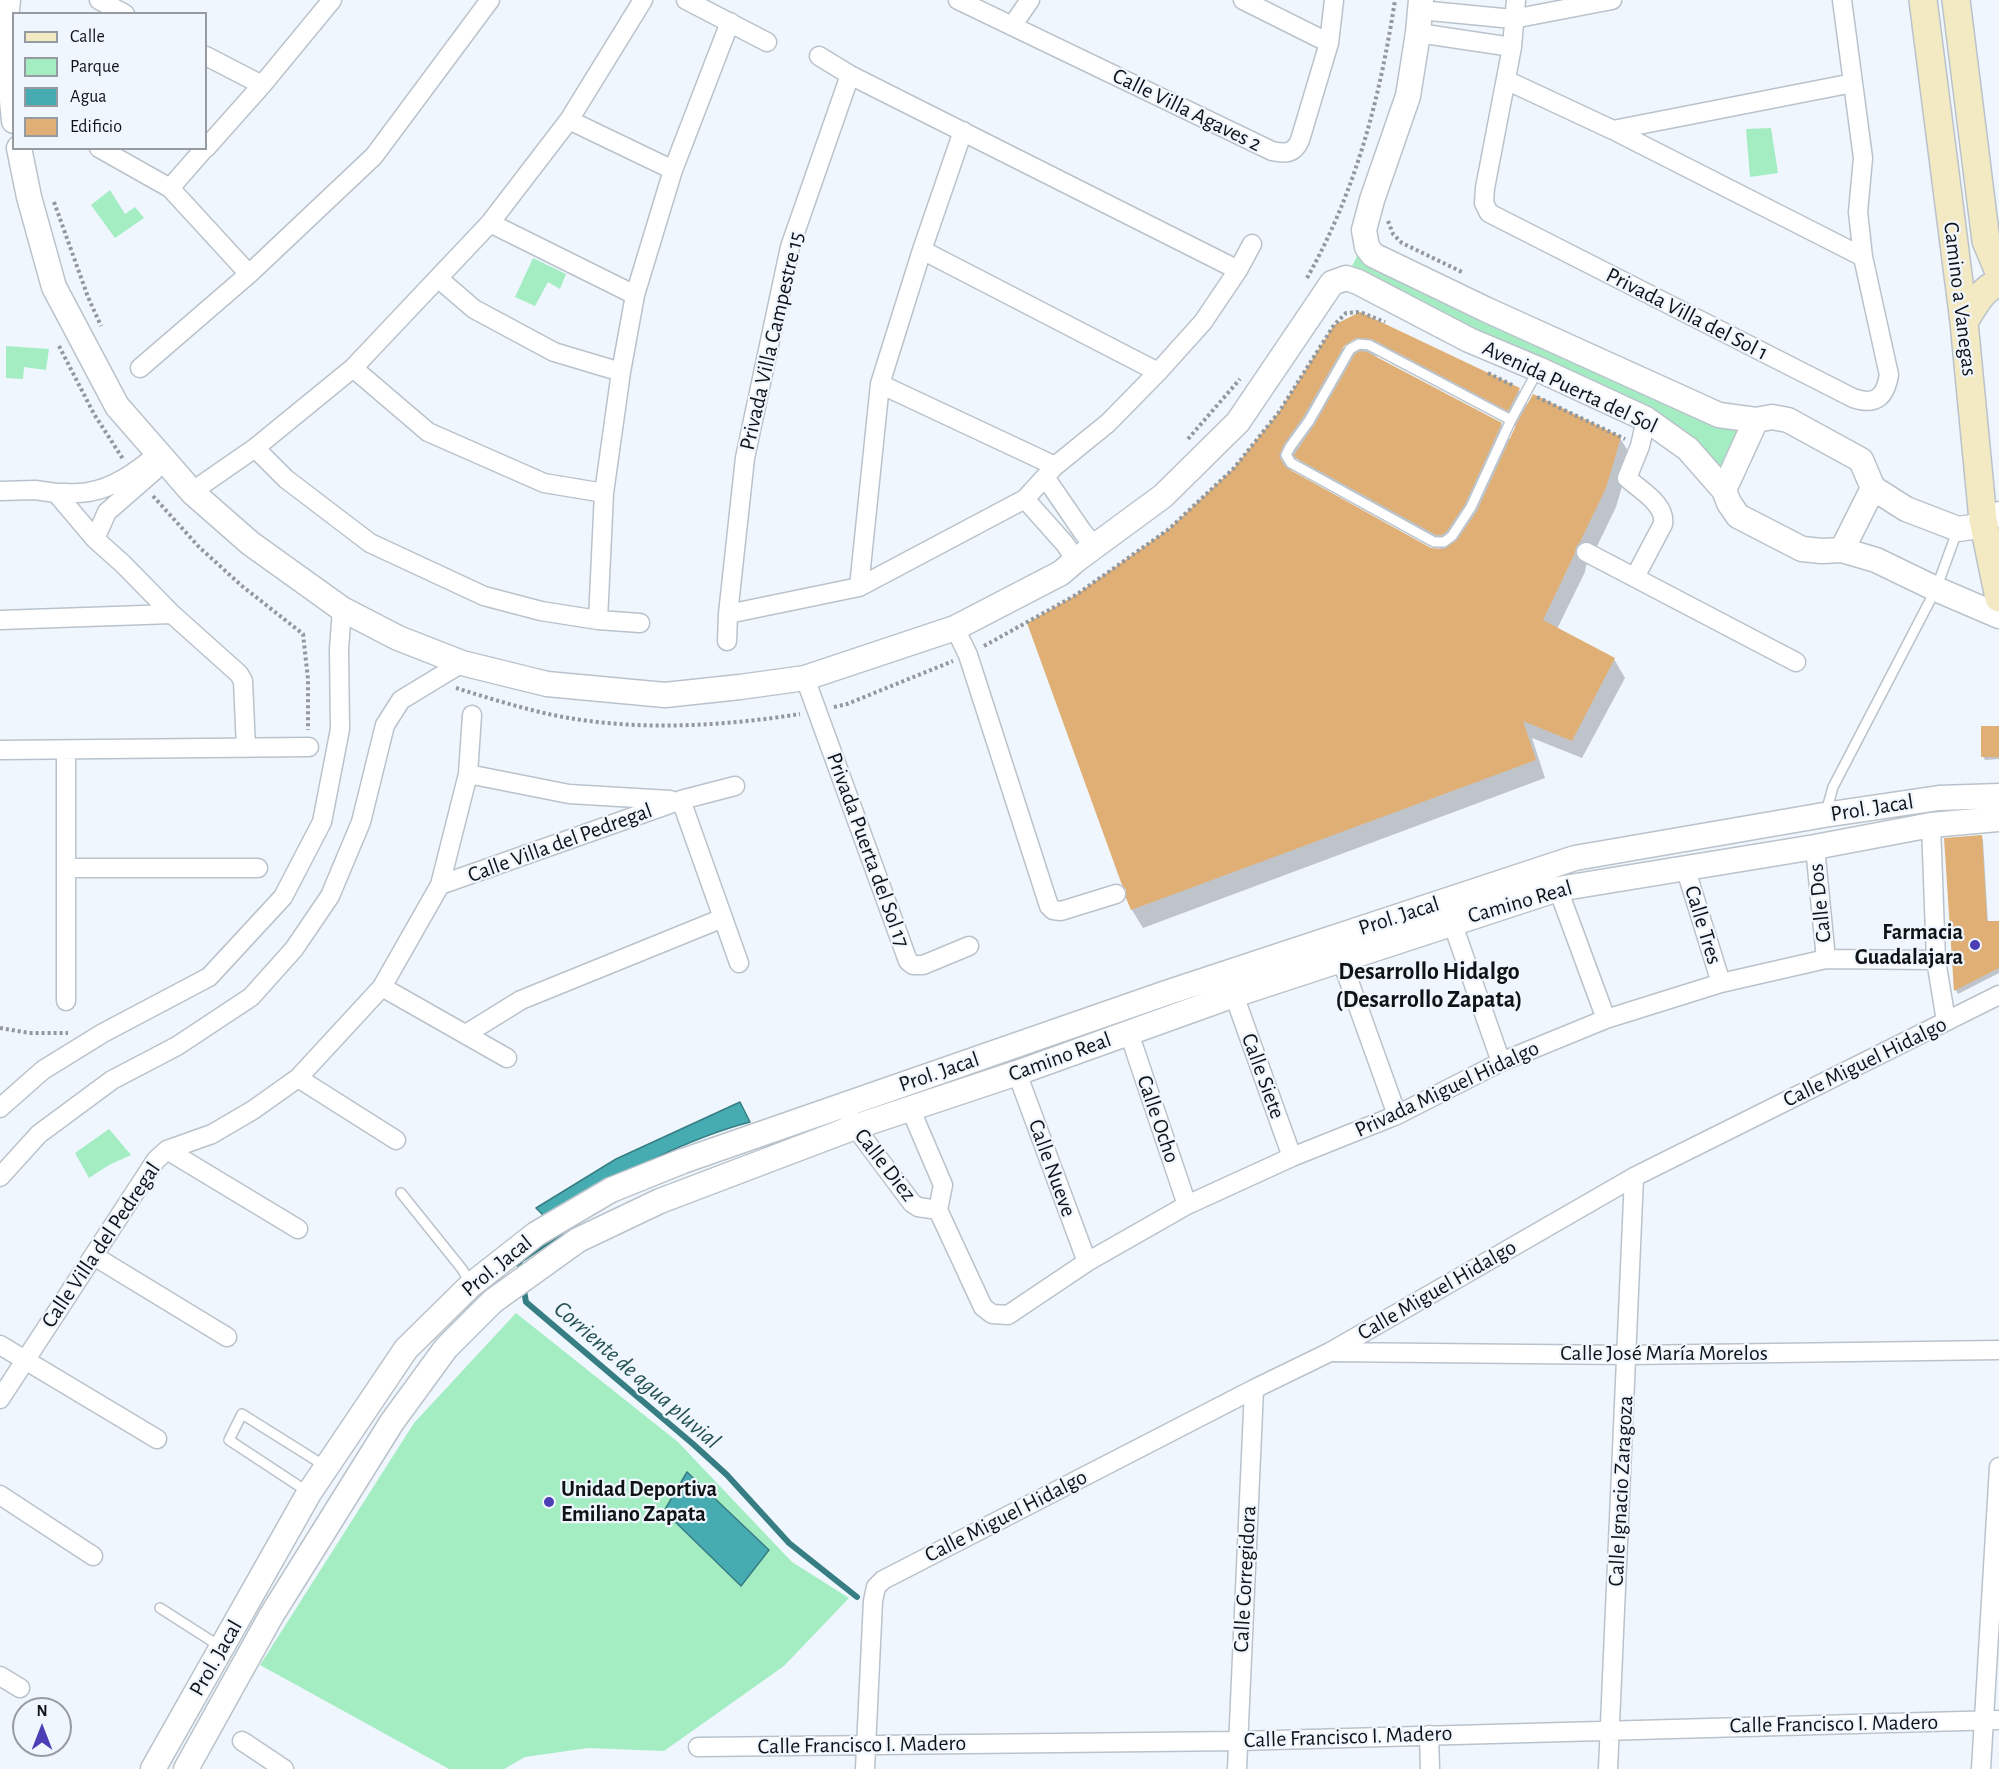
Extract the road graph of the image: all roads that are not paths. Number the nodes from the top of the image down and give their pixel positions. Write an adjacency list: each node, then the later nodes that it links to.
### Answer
1 (8, 0): 30 (street)
2 (99, 0): 16 (street)
3 (332, 0): 29 (street)
4 (490, 0): 46 (street)
5 (643, 0): 31 (street)
6 (686, 0): 19 (street)
7 (958, 0): 20 (street, Calle Villa Agaves 2)
8 (1030, 0): 20 (street)
9 (1243, 0): 22 (street)
10 (1335, 0): 22 (street, Calle Villa Agaves 2)
11 (1516, 0): 18 (street, Privada Villa del Sol 1)
12 (1612, 0): 18 (street)
13 (1842, 0): 28 (street, Privada Villa del Sol 1)
14 (1923, 0): 51 (main road, Camino a Vanegas)
15 (1956, 0): 45 (main road, Camino a Vanegas)
16 (121, 12)
17 (1428, 18): 18 (street); 23 (street); 50 (street, Avenida Puerta del Sol)
18 (1513, 19): 23 (street, Privada Villa del Sol 1)
19 (730, 22): 21 (street); 38 (street)
20 (1012, 26): 22 (street, Calle Villa Agaves 2)
21 (767, 42)
22 (1329, 43)
23 (1512, 47): 27 (street, Privada Villa del Sol 1)
24 (819, 56): 26 (street)
25 (207, 57): 29 (street)
26 (850, 75): 33 (street); 86 (street, Privada Villa Campestre 15)
27 (1506, 80): 32 (street); 43 (street, Privada Villa del Sol 1)
28 (1853, 82): 32 (street); 43 (street, Privada Villa del Sol 1)
29 (262, 85): 34 (street)
30 (10, 115)
31 (569, 120): 38 (street); 40 (street)
32 (1613, 130): 43 (street)
33 (963, 131): 42 (street); 44 (street)
34 (207, 146)
35 (19, 150): 63 (street)
36 (103, 150): 39 (street)
37 (203, 150): 39 (street)
38 (673, 170): 49 (street)
39 (170, 188): 46 (street)
40 (490, 223): 47 (street); 49 (street)
41 (1252, 244): 44 (street)
42 (922, 250): 57 (street); 58 (street)
43 (1863, 257)
44 (1238, 270): 57 (street)
45 (1999, 272)
46 (249, 274): 53 (street)
47 (439, 279): 54 (street); 56 (street)
48 (1999, 282): 51 (main road)
49 (635, 295): 56 (street)
50 (1485, 309): 52 (street); 61 (street, Avenida Puerta del Sol)
51 (1964, 322): 66 (main road, Camino a Vanegas)
52 (1469, 340): 55 (street, Avenida Puerta del Sol); 77 (street, Avenida Puerta del Sol)
53 (140, 368)
54 (353, 368): 62 (street); 72 (street)
55 (1538, 369): 59 (street, Avenida Puerta del Sol); 60 (lane)
56 (621, 372): 72 (street)
57 (1158, 372): 64 (street)
58 (880, 384): 64 (street); 81 (street)
59 (1646, 419): 69 (street, Avenida Puerta del Sol); 80 (street)
60 (1511, 420): 60 (lane)
61 (1756, 420): 67 (street, Avenida Puerta del Sol); 69 (street)
62 (255, 448): 68 (street); 89 (street)
63 (161, 458): 65 (street); 68 (street)
64 (1050, 472): 73 (street); 77 (street)
65 (137, 477): 71 (street); 76 (street)
66 (1989, 480): 74 (main road, Camino a Vanegas)
67 (1873, 488): 75 (street); 78 (street)
68 (198, 489): 84 (street)
69 (1724, 489): 78 (street, Avenida Puerta del Sol)
70 (0, 491): 71 (street)
71 (56, 493): 76 (street)
72 (604, 493): 89 (street)
73 (1025, 499): 77 (street); 81 (street)
74 (1991, 517): 75 (street); 83 (main road, Camino a Vanegas)
75 (1958, 529): 82 (lane)
76 (95, 539): 85 (street)
77 (1079, 546): 91 (street)
78 (1842, 550): 82 (street, Avenida Puerta del Sol)
79 (1586, 552): 80 (street)
80 (1635, 577): 93 (street)
81 (859, 587): 86 (street)
82 (1936, 589): 87 (street, Avenida Puerta del Sol); 105 (lane)
83 (1999, 598)
84 (342, 609): 94 (street); 136 (street)
85 (172, 614): 88 (street); 98 (street)
86 (728, 614): 92 (street, Privada Villa Campestre 15)
87 (1999, 616)
88 (0, 620)
89 (598, 620): 90 (street)
90 (640, 623)
91 (955, 628): 95 (street); 114 (street)
92 (727, 641)
93 (1796, 662)
94 (462, 663): 95 (street); 143 (street)
95 (805, 678): 117 (street, Privada Puerta del Sol 17)
96 (472, 715): 101 (street, Calle Villa del Pedregal)
97 (309, 747): 98 (street)
98 (246, 748): 100 (street)
99 (0, 750): 100 (street)
100 (66, 750): 110 (street)
101 (468, 774): 104 (street, Calle Villa del Pedregal); 112 (street, Calle Villa del Pedregal)
102 (735, 786): 104 (street, Calle Villa del Pedregal)
103 (1999, 796): 105 (street, Prol. Jacal)
104 (681, 800): 112 (street, Calle Villa del Pedregal); 115 (street)
105 (1824, 815): 135 (street, Prol. Jacal)
106 (1999, 819): 107 (street, Camino Real)
107 (1931, 825): 108 (street, Camino Real); 120 (street)
108 (1815, 847): 109 (street, Camino Real); 119 (street, Calle Dos)
109 (1685, 867): 113 (street, Camino Real); 122 (street, Calle Tres)
110 (66, 868): 111 (street); 126 (street)
111 (258, 868)
112 (440, 885): 123 (street, Calle Villa del Pedregal)
113 (1558, 888): 116 (street, Camino Real); 127 (street)
114 (1116, 894)
115 (723, 918): 121 (street); 130 (street)
116 (1452, 922): 118 (street, Camino Real); 132 (street)
117 (969, 946)
118 (1341, 959): 124 (street, Camino Real); 138 (street)
119 (1826, 959): 120 (street, Privada Miguel Hidalgo); 122 (street, Privada Miguel Hidalgo)
120 (1936, 960): 128 (street)
121 (739, 963)
122 (1721, 983): 127 (street, Privada Miguel Hidalgo)
123 (382, 987): 130 (street); 134 (street, Calle Villa del Pedregal)
124 (1234, 995): 129 (street, Camino Real); 142 (street, Calle Siete)
125 (1999, 995): 128 (street, Calle Miguel Hidalgo)
126 (66, 1001)
127 (1606, 1019): 132 (street, Privada Miguel Hidalgo)
128 (1946, 1022): 144 (street, Calle Miguel Hidalgo)
129 (1128, 1033): 133 (street, Camino Real); 146 (street, Calle Ocho)
130 (466, 1034): 131 (street)
131 (507, 1058)
132 (1501, 1062): 138 (street, Privada Miguel Hidalgo)
133 (1017, 1073): 137 (street, Camino Real); 150 (street, Calle Nueve)
134 (297, 1078): 140 (street); 141 (street, Calle Villa del Pedregal)
135 (843, 1105): 139 (street, Calle Diez); 151 (street, Prol. Jacal)
136 (0, 1108)
137 (910, 1108): 139 (street, Camino Real); 147 (street, Calle Diez)
138 (1397, 1115): 142 (street, Privada Miguel Hidalgo)
139 (855, 1127): 147 (street, Calle Diez); 169 (street, Prol. Jacal)
140 (396, 1140)
141 (167, 1150): 148 (street); 149 (street, Calle Villa del Pedregal)
142 (1292, 1156): 146 (street, Privada Miguel Hidalgo)
143 (0, 1177)
144 (1634, 1177): 156 (street, Calle Miguel Hidalgo); 157 (street, Calle Ignacio Zaragoza)
145 (401, 1193): 151 (lane)
146 (1187, 1204): 150 (street, Privada Miguel Hidalgo)
147 (938, 1210): 152 (street, Calle Diez)
148 (298, 1229)
149 (94, 1256): 153 (street); 158 (street, Calle Villa del Pedregal)
150 (1087, 1262): 152 (street, Privada Miguel Hidalgo)
151 (471, 1285): 162 (street, Prol. Jacal)
152 (992, 1314)
153 (226, 1337)
154 (0, 1345): 158 (street)
155 (1999, 1350): 157 (street, Calle José María Morelos)
156 (1330, 1352): 157 (street, Calle José María Morelos); 159 (street, Calle Miguel Hidalgo)
157 (1627, 1355): 174 (street, Calle Ignacio Zaragoza)
158 (25, 1358): 160 (street, Calle Villa del Pedregal); 161 (street)
159 (1254, 1389): 177 (street, Calle Corregidora); 178 (street, Calle Miguel Hidalgo)
160 (0, 1399)
161 (157, 1439)
162 (325, 1466): 164 (street, Prol. Jacal); 164 (lane)
163 (1999, 1467): 173 (street)
164 (309, 1493): 167 (street, Prol. Jacal)
165 (0, 1495): 166 (street)
166 (93, 1556)
167 (250, 1600): 169 (street); 170 (street, Prol. Jacal)
168 (160, 1608): 170 (lane)
169 (271, 1616): 181 (street, Prol. Jacal)
170 (222, 1647): 180 (street, Prol. Jacal)
171 (0, 1676): 172 (street)
172 (20, 1689)
173 (1992, 1720): 174 (street, Calle Francisco I. Madero); 187 (street)
174 (1610, 1730): 175 (street, Calle Francisco I. Madero); 186 (street, Calle Ignacio Zaragoza)
175 (1430, 1735): 177 (street, Calle Francisco I. Madero); 185 (street)
176 (242, 1741): 182 (street)
177 (1238, 1741): 178 (street, Calle Francisco I. Madero); 184 (street, Calle Corregidora)
178 (866, 1745): 179 (street, Calle Francisco I. Madero); 183 (street)
179 (698, 1747)
180 (153, 1769)
181 (186, 1769)
182 (284, 1769)
183 (865, 1769)
184 (1237, 1769)
185 (1430, 1769)
186 (1608, 1769)
187 (1981, 1769)

